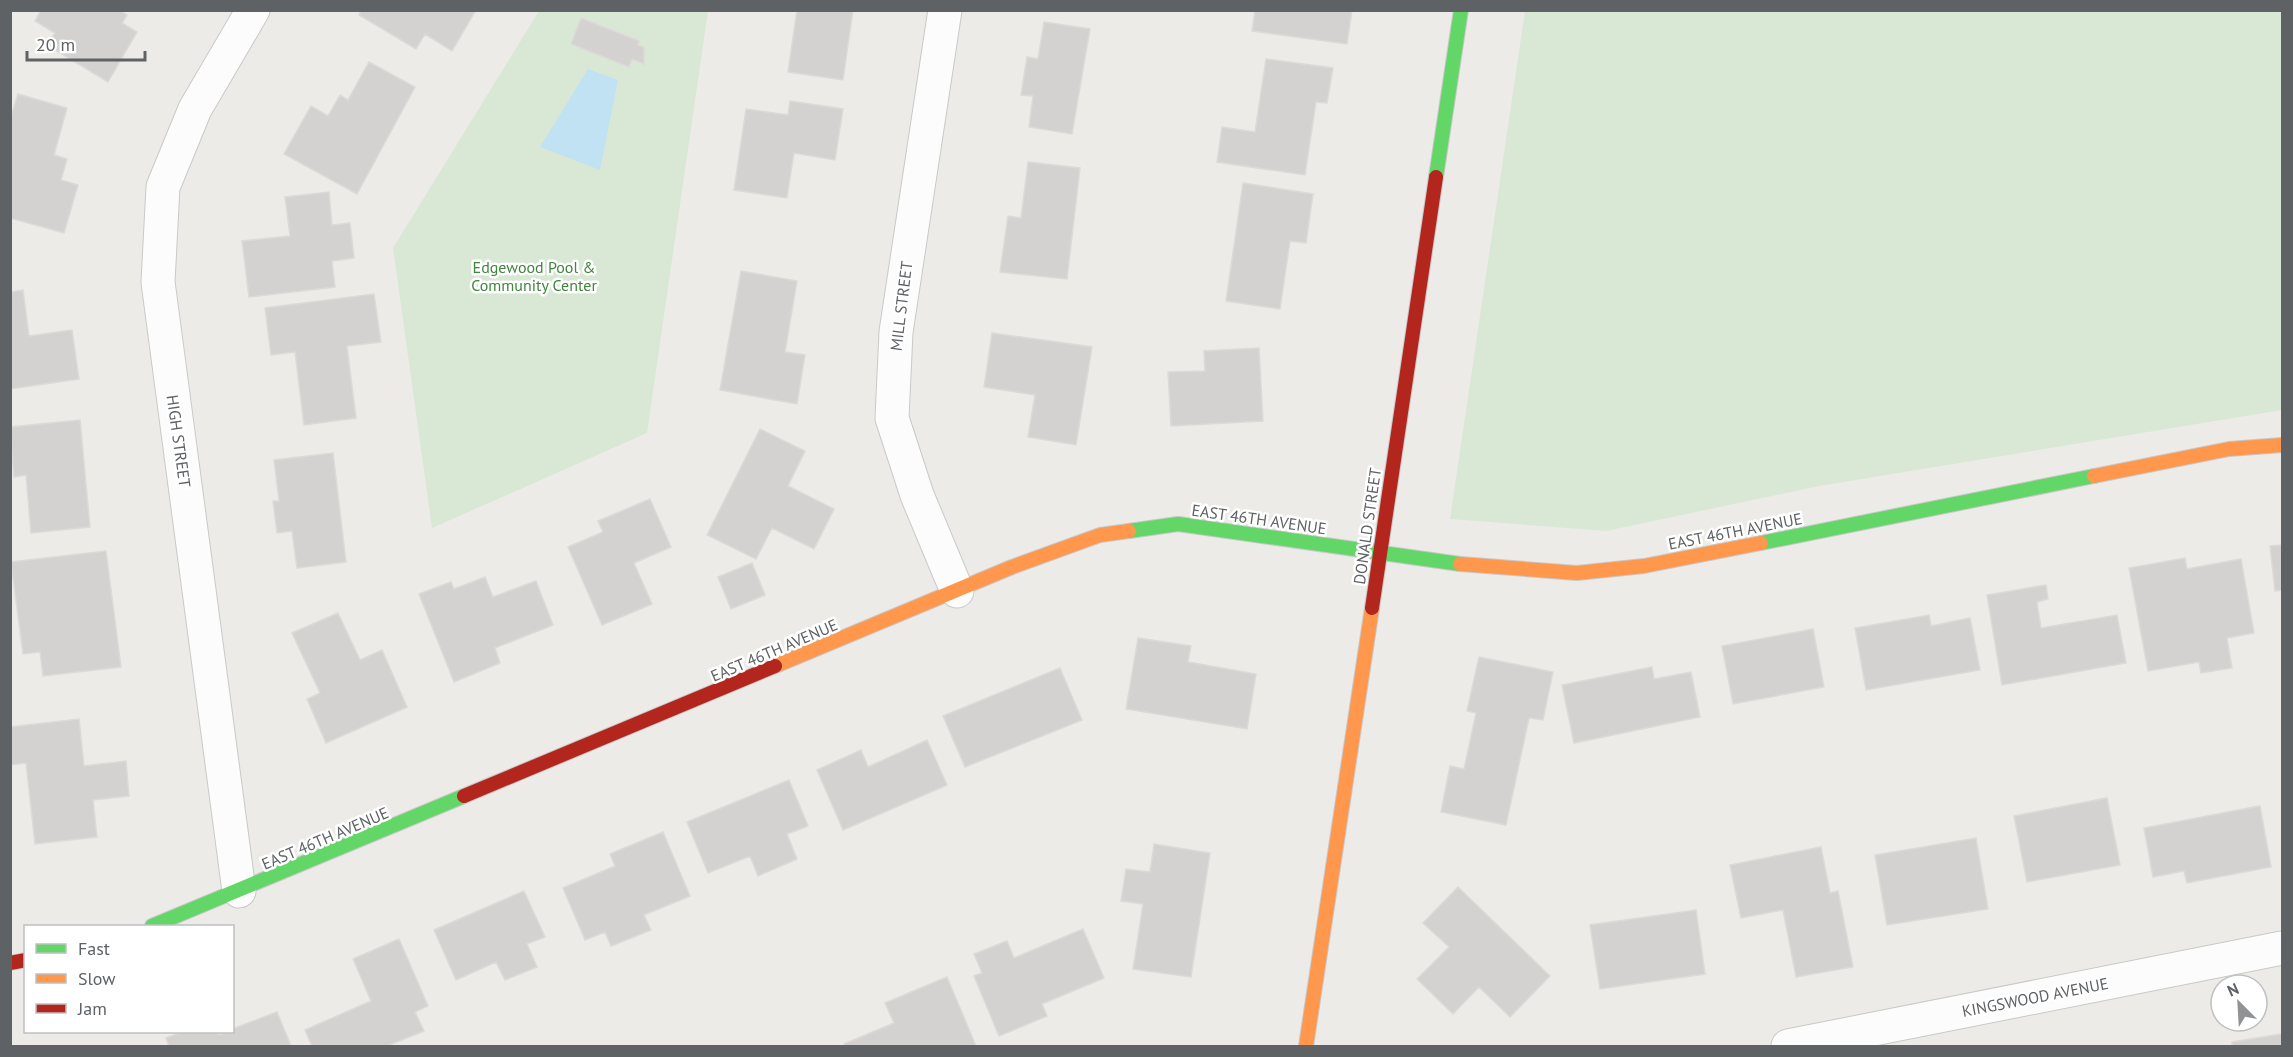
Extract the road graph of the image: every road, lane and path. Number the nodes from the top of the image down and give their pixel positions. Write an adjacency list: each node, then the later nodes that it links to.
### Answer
1 (253, 10): 7 (street, HIGH STREET)
2 (945, 10): 6 (street, MILL STREET)
3 (1461, 10): 5 (street, DONALD STREET)
4 (2283, 445): 5 (street, EAST 46TH AVENUE)
5 (1379, 553): 6 (street, EAST 46TH AVENUE); 11 (street, DONALD STREET)
6 (957, 591): 7 (street, EAST 46TH AVENUE)
7 (239, 891): 8 (street, EAST 46TH AVENUE)
8 (157, 925)
9 (2283, 948): 10 (street, KINGSWOOD AVENUE)
10 (1806, 1045)
11 (1306, 1047)

